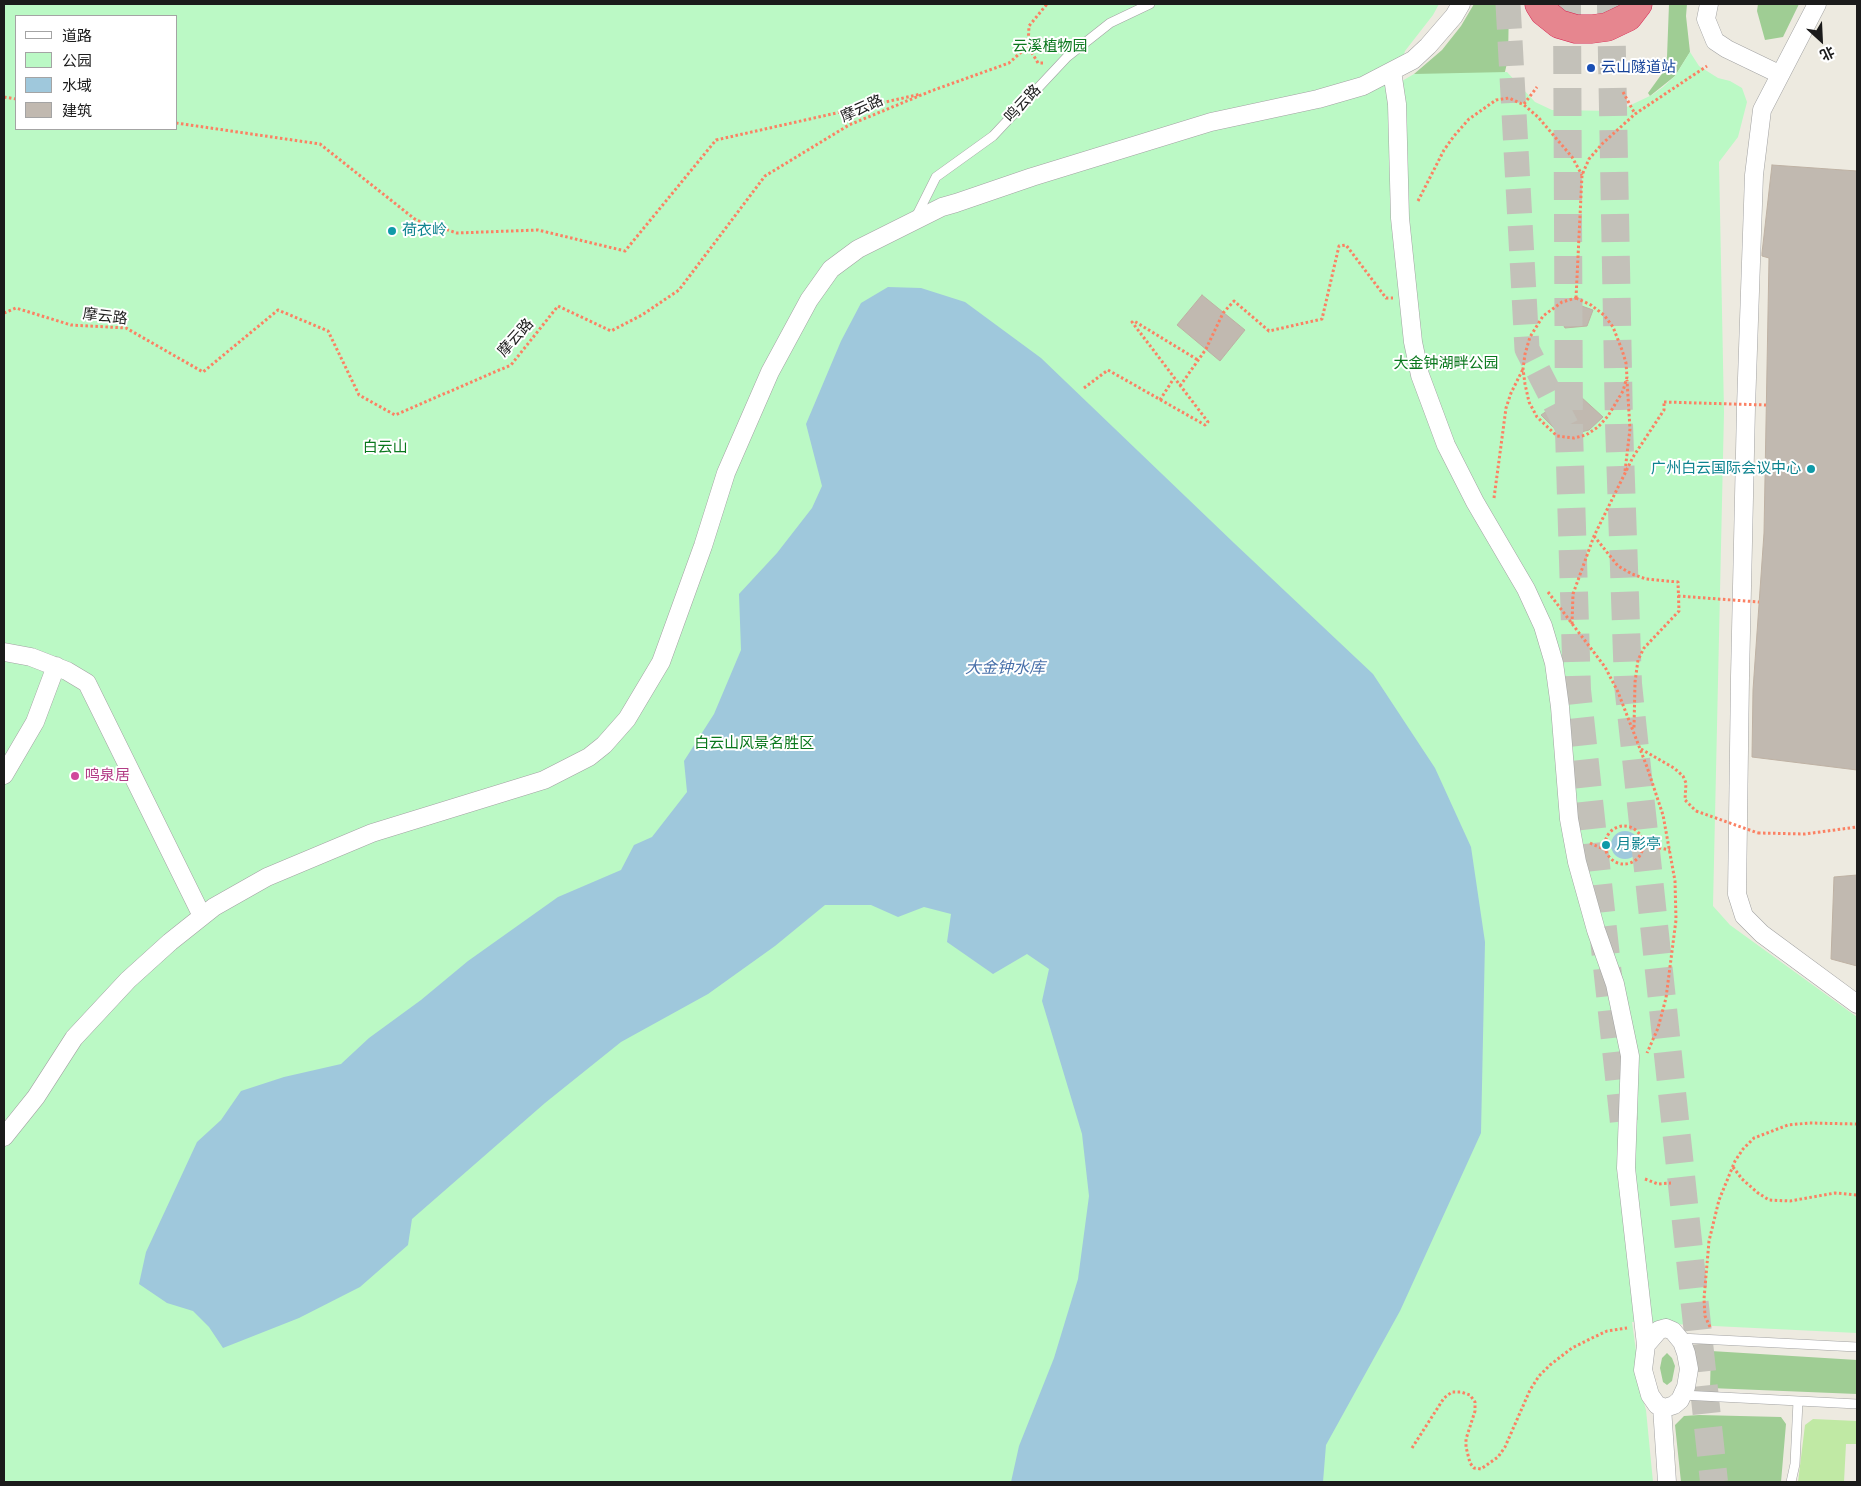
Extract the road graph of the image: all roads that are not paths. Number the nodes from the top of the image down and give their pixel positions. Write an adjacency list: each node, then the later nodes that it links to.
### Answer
1 (1150, 4): 9 (lane, 鸣云路)
2 (1461, 4): 7 (street)
3 (1539, 4): 4 (highway)
4 (1638, 4)
5 (1709, 4): 8 (street)
6 (1817, 4): 8 (street)
7 (1392, 71): 9 (street); 17 (street)
8 (1779, 74): 14 (street)
9 (913, 222): 13 (street)
10 (4, 652): 11 (street)
11 (56, 666): 12 (street); 13 (street)
12 (4, 775)
13 (202, 916): 15 (street)
14 (1857, 1004)
15 (4, 1137)
16 (1679, 1338): 17 (street); 18 (lane); 19 (street)
17 (1646, 1345): 22 (street)
18 (1857, 1348)
19 (1682, 1395): 20 (lane); 22 (street)
20 (1798, 1401): 21 (lane); 24 (lane)
21 (1857, 1404)
22 (1662, 1407): 23 (street)
23 (1668, 1482)
24 (1791, 1482)

